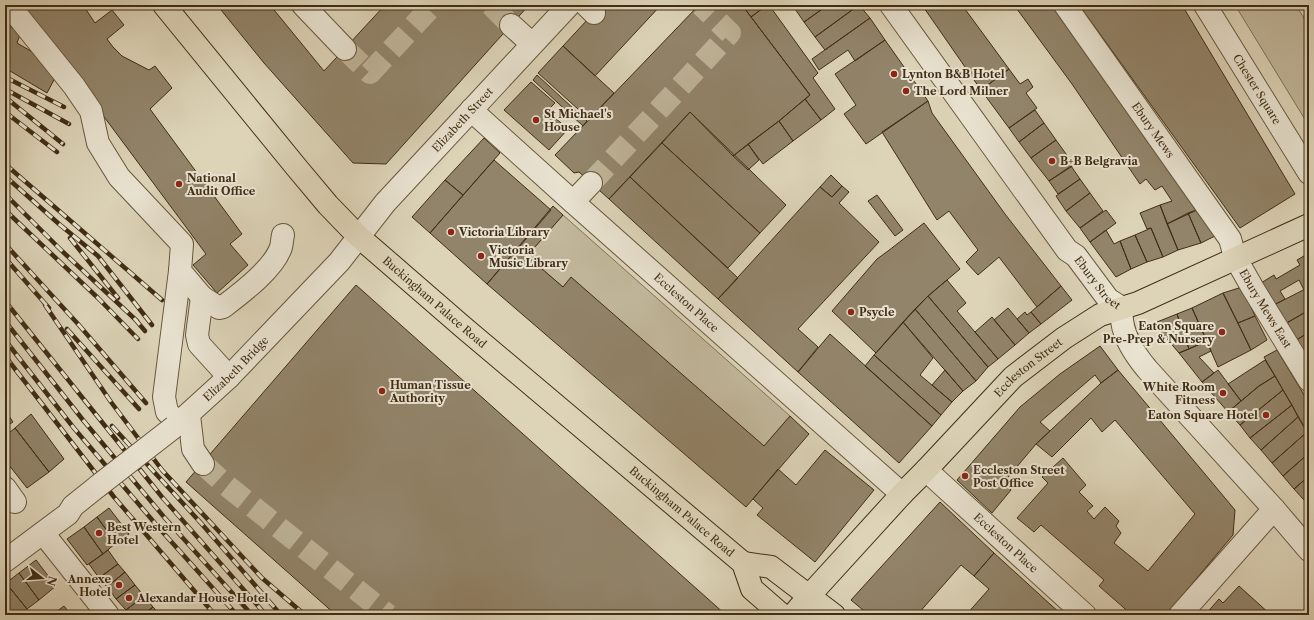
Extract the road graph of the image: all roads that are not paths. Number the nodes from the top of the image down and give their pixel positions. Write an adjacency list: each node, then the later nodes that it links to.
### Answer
1 (164, 5): 17 (main road, Buckingham Palace Road)
2 (303, 5): 10 (street)
3 (569, 5): 9 (street, Elizabeth Street)
4 (891, 5): 21 (street, Ebury Street)
5 (1065, 5): 18 (street, Ebury Mews)
6 (1205, 5): 12 (street, Chester Square)
7 (12, 9): 19 (street)
8 (511, 25): 9 (street)
9 (532, 44): 11 (street, Elizabeth Street)
10 (345, 49)
11 (471, 110): 14 (street, Eccleston Place); 17 (street, Elizabeth Street)
12 (1309, 173)
13 (591, 183): 14 (street)
14 (573, 202): 27 (street, Eccleston Place)
15 (1309, 225): 18 (main road, Eccleston Street)
16 (282, 235): 20 (street)
17 (358, 236): 22 (street, Elizabeth Bridge); 32 (main road, Buckingham Palace Road)
18 (1236, 258): 21 (main road, Eccleston Street); 23 (street, Ebury Mews East)
19 (180, 271): 20 (street); 24 (street)
20 (202, 297): 22 (street)
21 (1122, 308): 26 (main road, Eccleston Street); 28 (street, Ebury Street)
22 (229, 377): 24 (street, Elizabeth Bridge)
23 (1309, 380)
24 (181, 422): 25 (street); 29 (street, Elizabeth Bridge, bridge)
25 (203, 464)
26 (926, 470): 27 (main road, Eccleston Street); 38 (street, Eccleston Place)
27 (902, 494): 33 (main road, Eccleston Street)
28 (1274, 509): 30 (street, Ebury Street); 39 (street)
29 (43, 533): 31 (street, Elizabeth Bridge); 34 (street)
30 (1309, 550)
31 (5, 561)
32 (743, 563): 33 (main road, Buckingham Palace Road); 35 (main road, Buckingham Palace Road)
33 (809, 596): 36 (main road, Eccleston Street); 37 (main road, Buckingham Palace Road)
34 (108, 615)
35 (782, 615)
36 (793, 615)
37 (834, 615)
38 (1085, 615)
39 (1180, 615)

